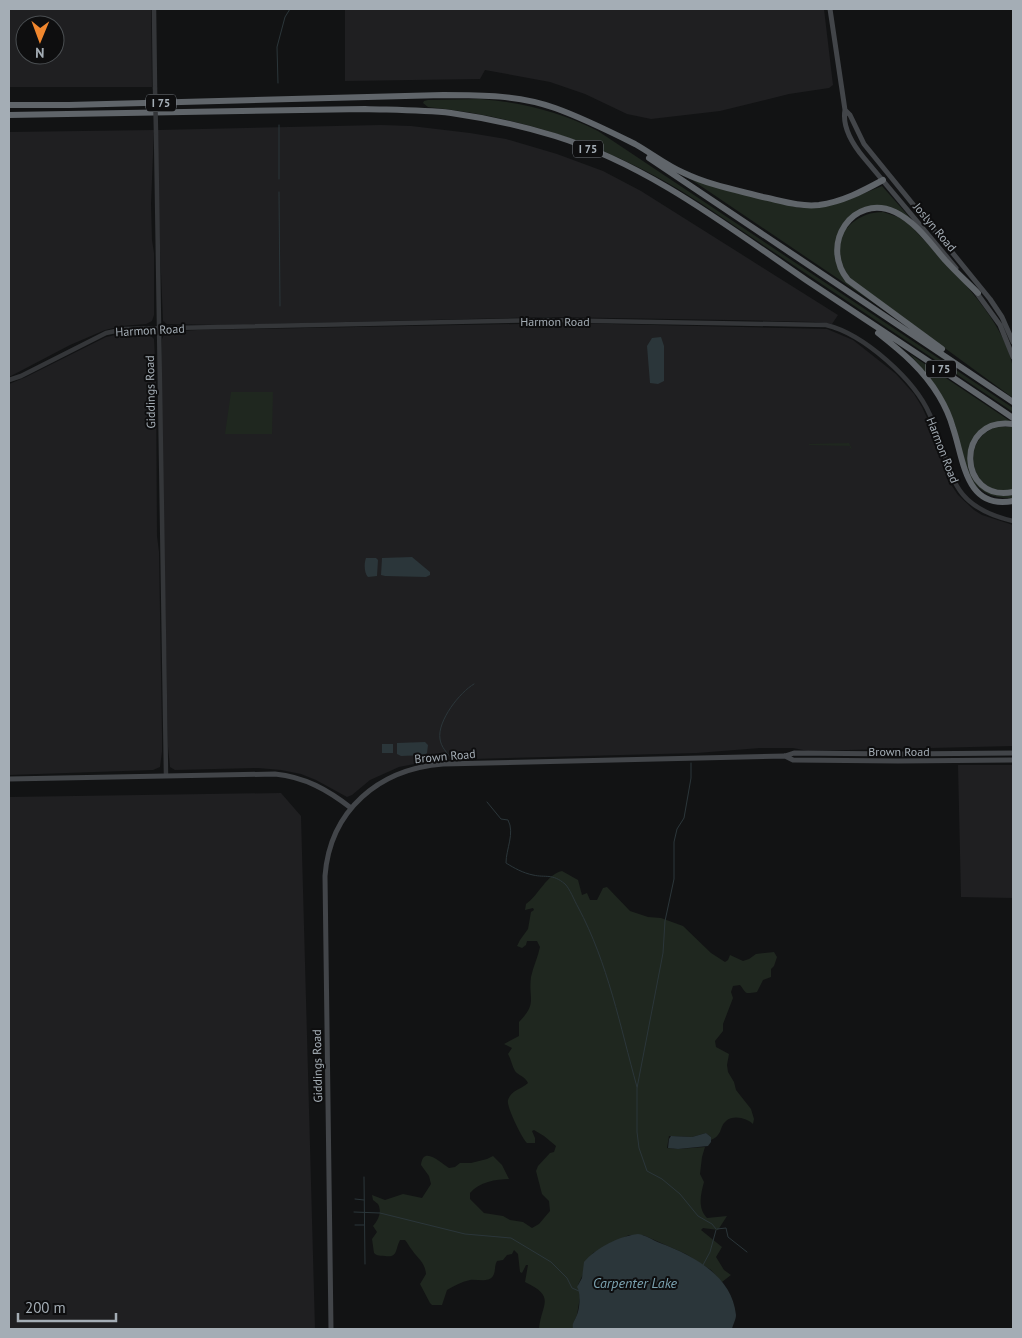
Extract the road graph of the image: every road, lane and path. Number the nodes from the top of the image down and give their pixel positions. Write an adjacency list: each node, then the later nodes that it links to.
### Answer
1 (154, 9): 13 (street, Giddings Road, bridge)
2 (830, 9): 4 (main road, Joslyn Road)
3 (9, 105): 6 (highway, I 75)
4 (845, 110): 7 (main road, Joslyn Road); 8 (main road, Joslyn Road)
5 (9, 116): 12 (highway, I 75)
6 (619, 137): 9 (highway); 17 (highway, I 75)
7 (869, 150): 8 (main road); 10 (main road, Joslyn Road)
8 (860, 152): 9 (main road, Joslyn Road)
9 (883, 180): 10 (main road); 11 (main road, Joslyn Road)
10 (894, 180): 14 (main road, Joslyn Road)
11 (978, 293): 14 (main road, Joslyn Road); 17 (highway)
12 (867, 321): 20 (highway, I 75); 23 (highway)
13 (159, 328): 18 (street, Harmon Road); 24 (street, Harmon Road); 32 (street, Giddings Road)
14 (1009, 331): 15 (main road, Joslyn Road); 16 (main road, Joslyn Road)
15 (1013, 342)
16 (1013, 357)
17 (974, 375): 19 (highway, I 75)
18 (9, 380)
19 (1013, 402)
20 (1013, 418)
21 (1013, 424): 22 (highway)
22 (1013, 492)
23 (1013, 501)
24 (1013, 521)
25 (1013, 751): 27 (main road, Brown Road)
26 (808, 753): 27 (main road, Brown Road); 28 (main road, Brown Road); 30 (main road)
27 (925, 754): 31 (main road)
28 (784, 756): 30 (main road, Brown Road); 34 (main road, Brown Road)
29 (1013, 759): 31 (main road, Brown Road)
30 (806, 760): 31 (main road, Brown Road)
31 (879, 761)
32 (166, 775): 33 (main road); 34 (main road)
33 (9, 779)
34 (351, 808): 35 (main road, Giddings Road)
35 (331, 1329)

